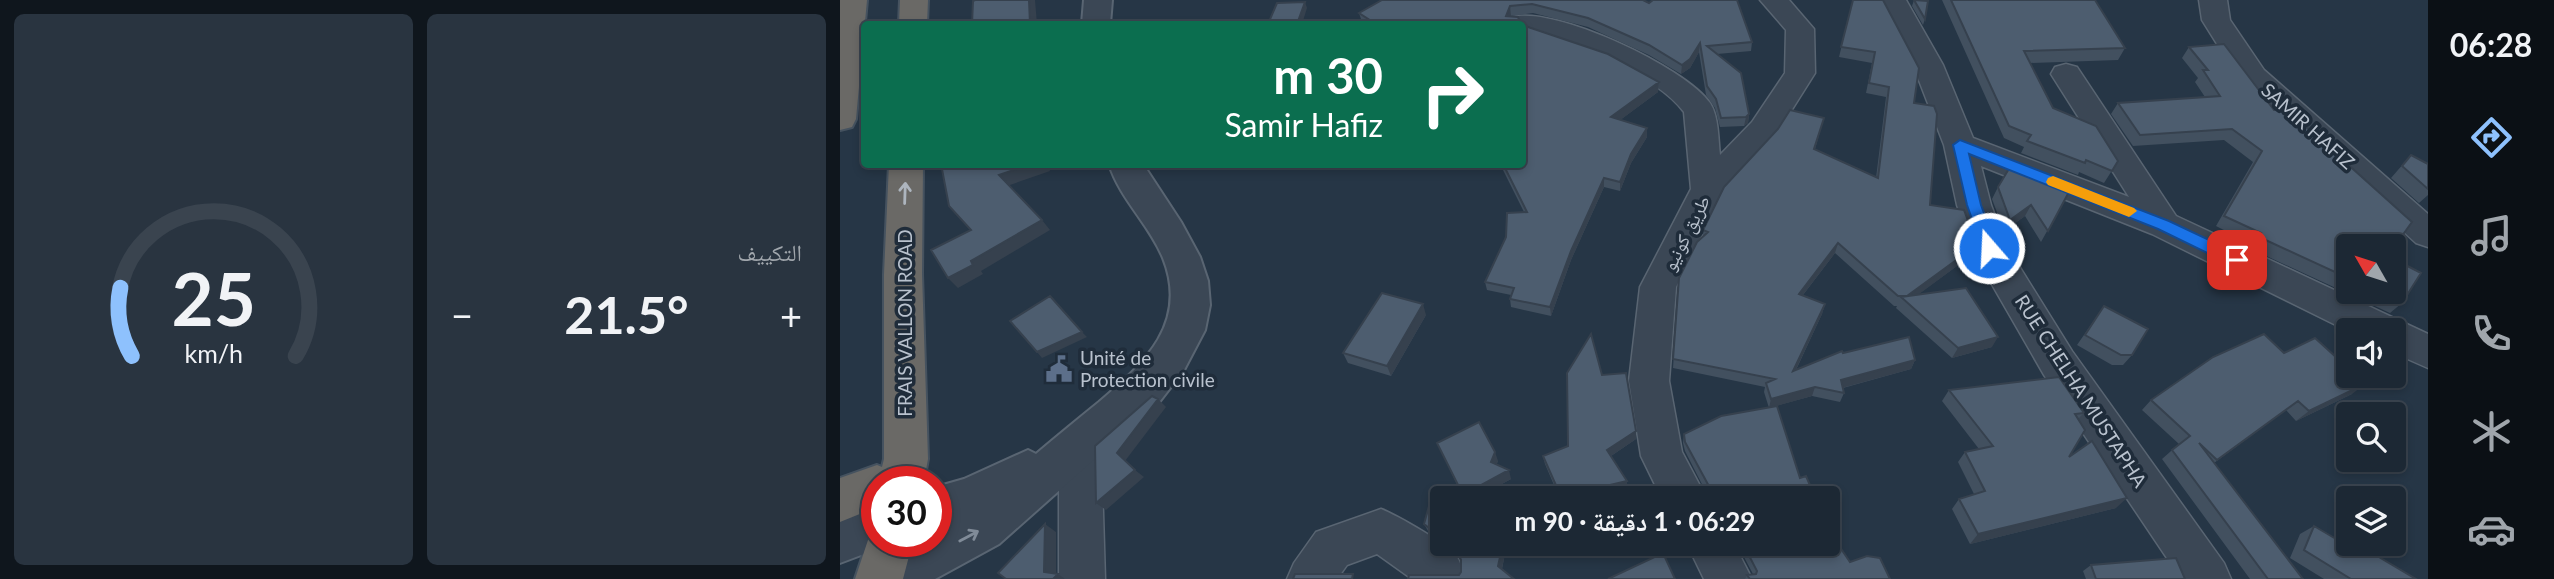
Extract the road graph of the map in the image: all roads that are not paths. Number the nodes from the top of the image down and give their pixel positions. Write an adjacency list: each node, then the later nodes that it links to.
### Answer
1 (853, 0): 11 (highway)
2 (914, 0): 7 (highway)
3 (1098, 0): 8 (street)
4 (1774, 0): 15 (street, طريق كونيو)
5 (1892, 0): 12 (street, RUE CHELHA MUSTAPHA)
6 (2213, 0): 17 (street, SAMIR HAFIZ)
7 (913, 21)
8 (1096, 21)
9 (1526, 24): 15 (street)
10 (2066, 74): 16 (street)
11 (840, 119)
12 (1960, 145): 16 (street); 37 (street, RUE CHELHA MUSTAPHA)
13 (906, 168): 22 (highway, FRAIS VALLON ROAD, one-way to 13)
14 (1127, 168): 21 (street)
15 (1708, 189): 23 (street, طريق كونيو)
16 (2164, 225): 18 (street)
17 (2428, 234)
18 (2358, 318)
19 (2406, 341): 20 (street)
20 (2428, 352)
21 (1080, 446): 26 (street); 32 (street, one-way to 21); 33 (street)
22 (893, 466)
23 (1678, 486)
24 (861, 494): 25 (highway)
25 (840, 500)
26 (952, 504)
27 (861, 533): 28 (street)
28 (840, 540)
29 (1716, 556): 36 (street)
30 (885, 557): 31 (highway)
31 (879, 579)
32 (887, 579)
33 (1082, 579)
34 (1310, 579): 35 (street)
35 (1439, 579)
36 (1729, 579)
37 (2208, 579)

